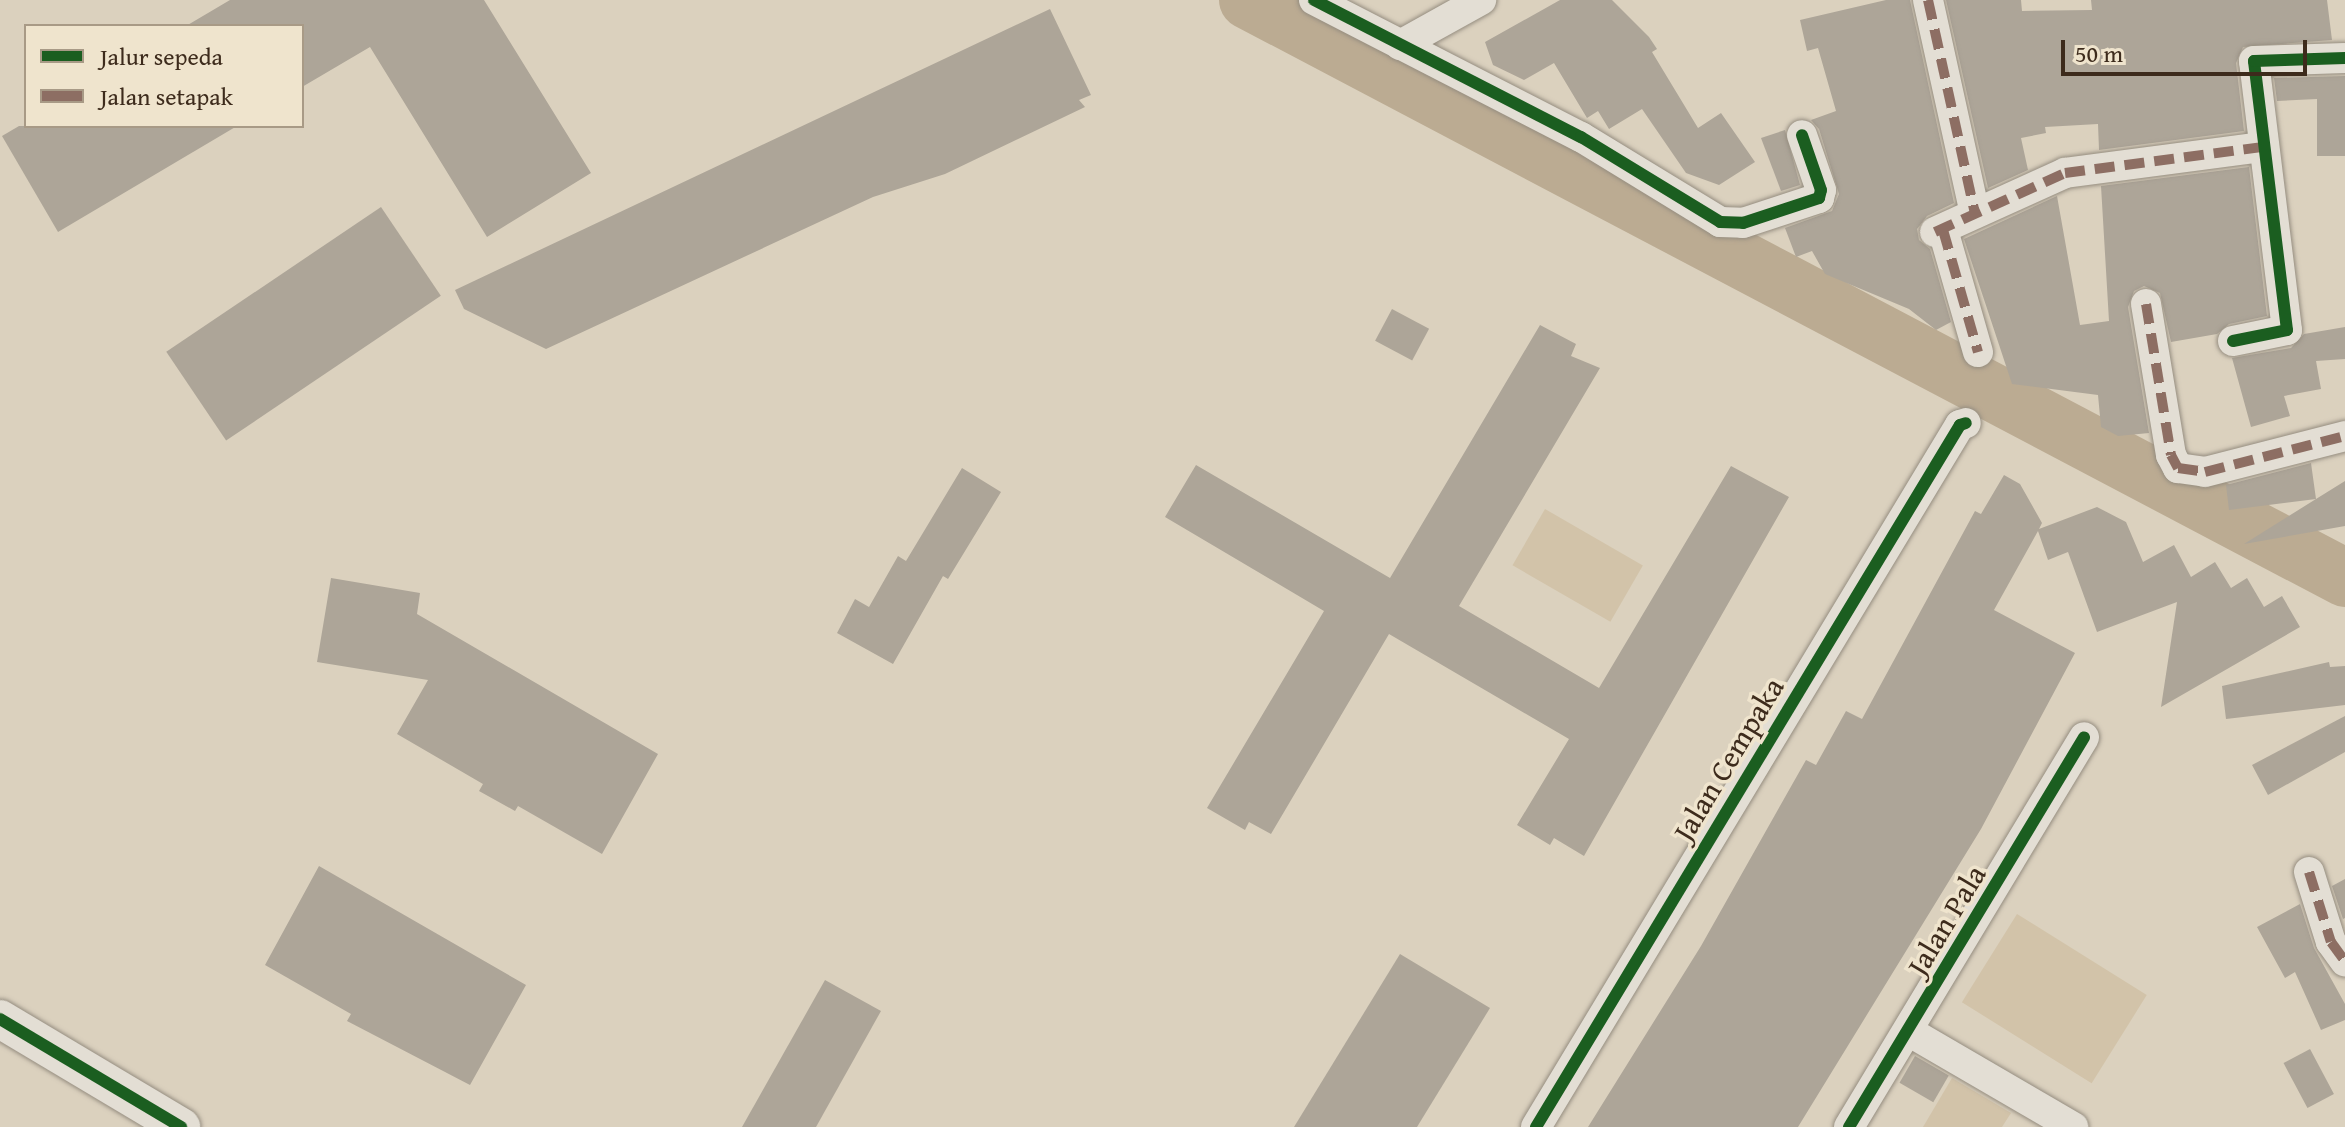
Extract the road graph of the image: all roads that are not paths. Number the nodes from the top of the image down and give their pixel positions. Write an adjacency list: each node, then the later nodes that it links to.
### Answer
1 (1314, 0): 4 (street)
2 (1481, 0): 4 (street)
3 (1928, 0): 8 (street)
4 (1400, 45): 6 (street)
5 (2345, 58): 7 (street)
6 (1802, 135)
7 (2263, 147): 8 (street); 10 (street)
8 (1975, 213): 11 (street)
9 (2146, 304): 13 (street)
10 (2233, 341)
11 (1978, 352)
12 (1966, 423): 20 (street, Jalan Cempaka)
13 (2345, 436)
14 (2084, 737): 18 (street, Jalan Pala)
15 (2309, 872): 16 (street)
16 (2345, 961)
17 (0, 1019): 19 (street)
18 (1910, 1032): 21 (street, Jalan Pala); 22 (street)
19 (181, 1127)
20 (1536, 1127)
21 (1849, 1127)
22 (2073, 1127)

